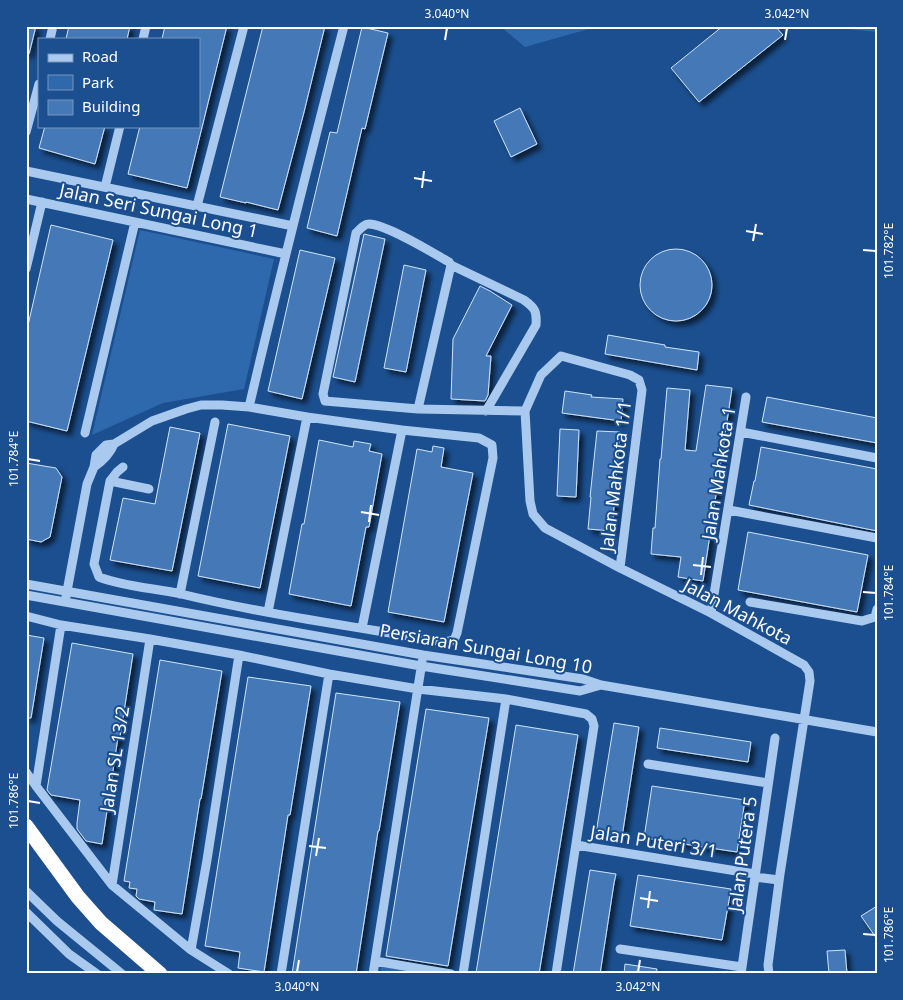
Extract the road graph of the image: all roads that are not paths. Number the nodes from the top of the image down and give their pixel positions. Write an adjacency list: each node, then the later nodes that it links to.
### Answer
1 (244, 26): 10 (street)
2 (344, 26): 12 (street)
3 (38, 88): 5 (street)
4 (120, 128): 7 (street)
5 (26, 132)
6 (26, 171): 7 (street)
7 (105, 187): 10 (street)
8 (26, 199): 9 (street, Jalan Seri Sungai Long 1)
9 (42, 202): 11 (street, Jalan Seri Sungai Long 1); 15 (street)
10 (197, 206): 12 (street)
11 (135, 222): 13 (street, Jalan Seri Sungai Long 1); 26 (street)
12 (293, 226): 13 (street)
13 (286, 254): 18 (street)
14 (452, 265): 19 (street); 19 (street); 20 (street)
15 (26, 269)
16 (561, 356): 21 (street, Jalan Mahkota); 33 (street, Jalan Mahkota 1/1)
17 (746, 397): 25 (street, Jalan Mahkota 1)
18 (249, 406): 22 (street); 35 (street)
19 (418, 409): 20 (street)
20 (486, 411): 21 (street)
21 (525, 411): 33 (street, Jalan Mahkota)
22 (307, 417): 24 (street); 41 (street)
23 (215, 422): 36 (street)
24 (402, 430): 45 (street); 45 (street)
25 (741, 432): 27 (street); 31 (street, Jalan Mahkota 1)
26 (85, 433)
27 (877, 458)
28 (124, 467): 29 (street)
29 (110, 481): 30 (street); 36 (street)
30 (149, 489)
31 (728, 510): 32 (street); 42 (street, Jalan Mahkota 1)
32 (877, 538)
33 (620, 568): 42 (street, Jalan Mahkota)
34 (26, 584): 35 (street, Persiaran Sungai Long 10)
35 (67, 591): 38 (street); 47 (street, Persiaran Sungai Long 10)
36 (180, 594): 41 (street)
37 (26, 595): 38 (street, Persiaran Sungai Long 10)
38 (65, 602): 49 (street, Persiaran Sungai Long 10)
39 (750, 602): 40 (street)
40 (877, 609)
41 (268, 612): 45 (street)
42 (711, 613): 54 (street, Jalan Mahkota)
43 (26, 616): 44 (street)
44 (61, 625): 46 (street); 60 (street)
45 (362, 628)
46 (150, 639): 48 (street); 65 (street, Jalan SL 13/2)
47 (423, 654): 49 (street); 51 (street, Persiaran Sungai Long 10)
48 (239, 656): 50 (street); 69 (street)
49 (421, 666): 51 (street, Persiaran Sungai Long 10); 52 (street)
50 (329, 674): 52 (street); 76 (street)
51 (601, 685): 54 (street)
52 (418, 689): 53 (street); 70 (street)
53 (506, 699): 62 (street); 79 (street)
54 (803, 720): 55 (street); 64 (street, Jalan Mahkota)
55 (877, 732)
56 (775, 738): 59 (street, Jalan Putera 5)
57 (648, 764): 59 (street)
58 (26, 772): 60 (street)
59 (768, 783): 63 (street, Jalan Putera 5)
60 (36, 786): 65 (street)
61 (26, 826): 74 (highway)
62 (576, 845): 63 (street, Jalan Puteri 3/1); 80 (street)
63 (755, 874): 64 (street, Jalan Puteri 3/1); 71 (street, Jalan Putera 5)
64 (779, 877): 81 (street, Jalan Mahkota)
65 (112, 885): 69 (street)
66 (26, 891): 73 (street)
67 (26, 912): 72 (street)
68 (620, 949): 71 (street)
69 (191, 950): 75 (street)
70 (375, 961): 77 (street); 78 (street)
71 (742, 970)
72 (97, 974)
73 (122, 974)
74 (160, 974)
75 (229, 974)
76 (281, 974)
77 (372, 974)
78 (451, 974)
79 (462, 974)
80 (556, 974)
81 (769, 974)

